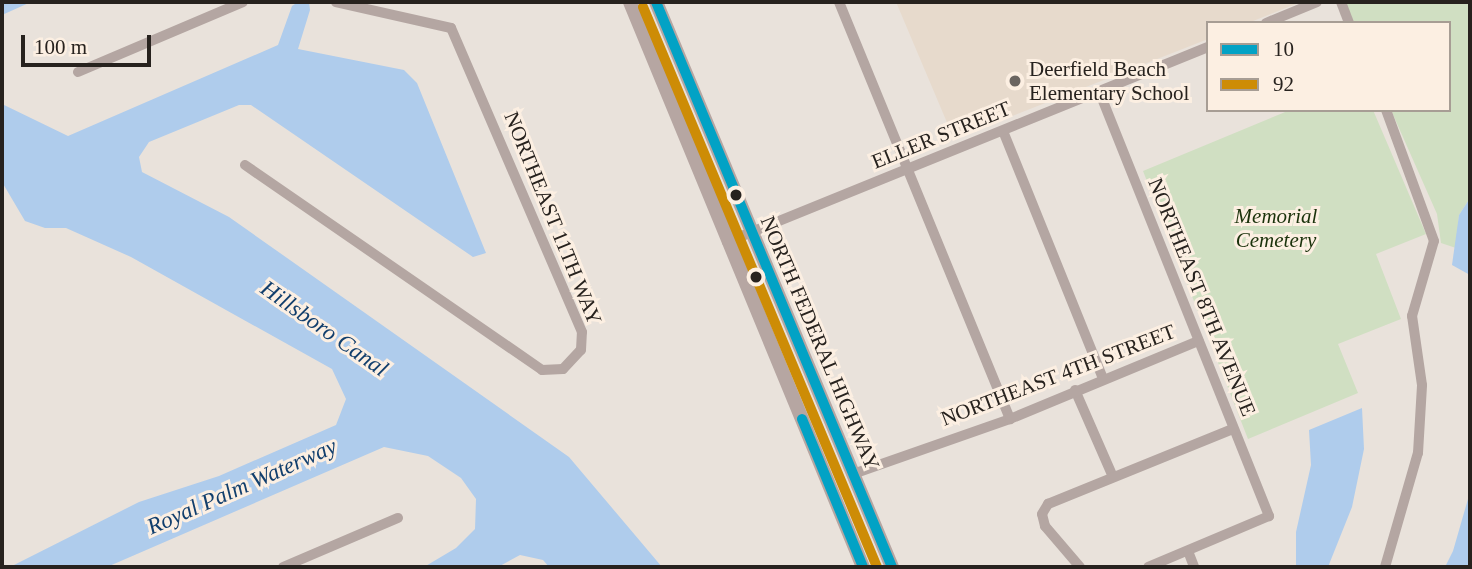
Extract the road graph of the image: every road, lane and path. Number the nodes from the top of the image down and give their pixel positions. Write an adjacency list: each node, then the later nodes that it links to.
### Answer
1 (243, 2): 11 (street)
2 (336, 2): 15 (street, NORTHEAST 11TH WAY)
3 (630, 2): 18 (main road)
4 (656, 2): 17 (main road, NORTH FEDERAL HIGHWAY)
5 (839, 2): 16 (street)
6 (1317, 2): 8 (street)
7 (1341, 2): 9 (street)
8 (1271, 21)
9 (1348, 21)
10 (1206, 48): 12 (street, ELLER STREET)
11 (78, 72)
12 (1099, 91): 14 (street, ELLER STREET); 19 (street, NORTHEAST 8TH AVENUE)
13 (1387, 112): 36 (street)
14 (1003, 131): 16 (street, ELLER STREET); 20 (street)
15 (244, 165)
16 (908, 169): 17 (street, ELLER STREET); 23 (street)
17 (751, 233): 18 (street, ELLER STREET); 24 (main road, NORTH FEDERAL HIGHWAY)
18 (727, 242): 22 (main road)
19 (1198, 341): 20 (street, NORTHEAST 4TH STREET); 25 (street, NORTHEAST 8TH AVENUE)
20 (1103, 379): 21 (street, NORTHEAST 4TH STREET)
21 (1075, 390): 23 (street, NORTHEAST 4TH STREET); 27 (street)
22 (798, 410): 24 (main road); 30 (main road)
23 (1010, 419): 26 (street, NORTHEAST 4TH STREET)
24 (833, 428): 26 (main road, NORTH FEDERAL HIGHWAY)
25 (1233, 429): 27 (street); 29 (street, NORTHEAST 8TH AVENUE)
26 (853, 474): 32 (main road, NORTH FEDERAL HIGHWAY)
27 (1113, 477): 33 (street)
28 (398, 518): 31 (street)
29 (1188, 551): 34 (street); 35 (street)
30 (864, 564)
31 (283, 567)
32 (892, 567)
33 (1080, 567)
34 (1148, 567)
35 (1194, 567)
36 (1385, 567)

